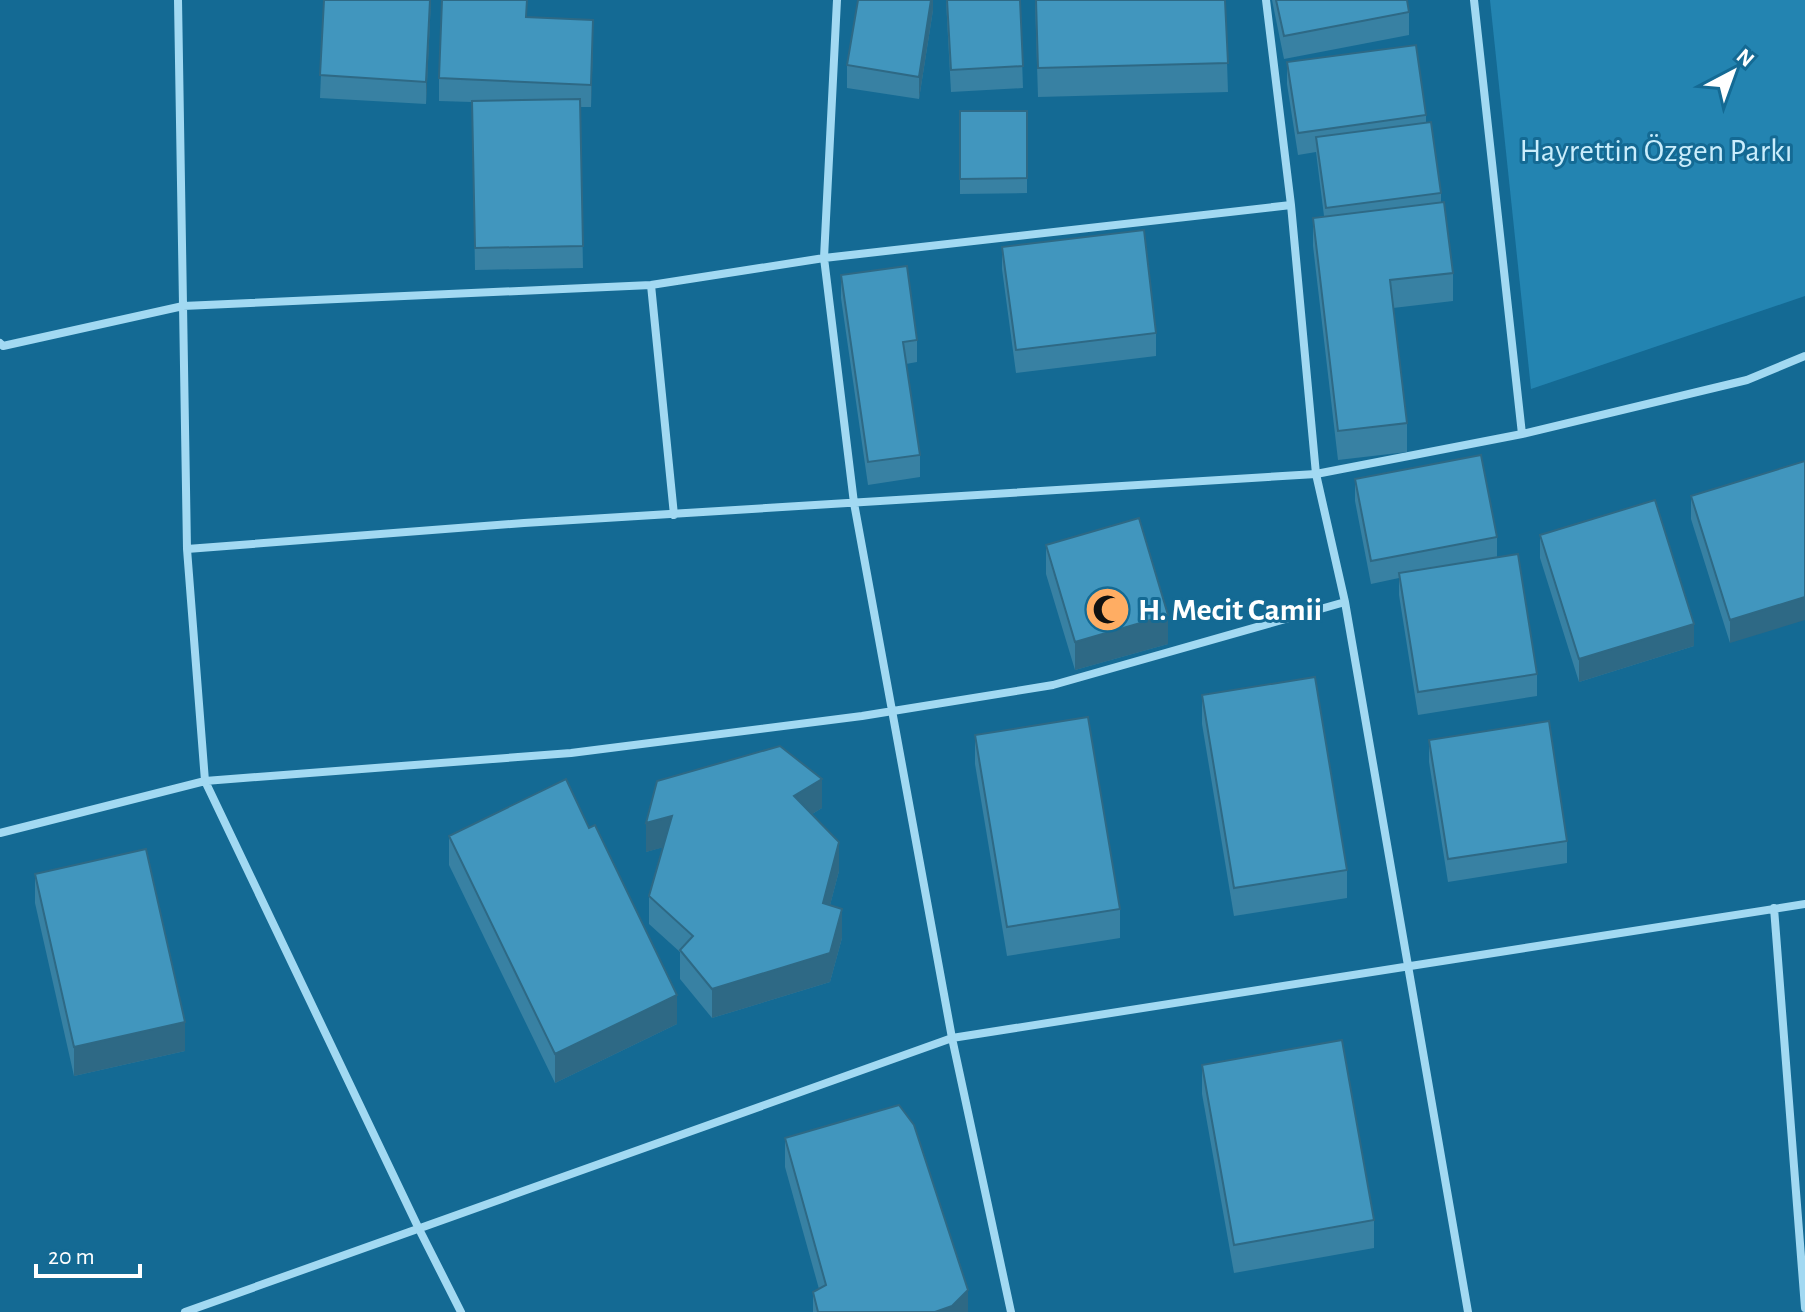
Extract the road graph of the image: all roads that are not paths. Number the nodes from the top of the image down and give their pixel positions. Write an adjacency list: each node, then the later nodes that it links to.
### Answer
1 (178, 0): 8 (street)
2 (837, 0): 6 (street)
3 (1266, 0): 5 (street)
4 (1474, 0): 11 (street)
5 (1291, 205): 6 (street); 12 (street)
6 (824, 258): 7 (street); 13 (street)
7 (651, 285): 8 (street); 14 (street)
8 (183, 306): 9 (street); 15 (street)
9 (0, 343)
10 (1805, 356): 11 (street)
11 (1522, 434): 12 (street)
12 (1316, 474): 13 (street); 16 (street)
13 (854, 503): 14 (street); 17 (street)
14 (674, 515): 15 (street)
15 (187, 549): 18 (street)
16 (1345, 602): 17 (street); 22 (street)
17 (894, 711): 18 (street); 23 (street)
18 (205, 781): 19 (street); 24 (street)
19 (0, 833)
20 (1805, 904): 21 (street)
21 (1774, 908): 22 (street); 25 (street)
22 (1407, 965): 23 (street); 29 (street)
23 (952, 1038): 24 (street); 28 (street)
24 (418, 1227): 26 (street); 27 (street)
25 (1805, 1308)
26 (185, 1312)
27 (461, 1312)
28 (1011, 1312)
29 (1468, 1312)

